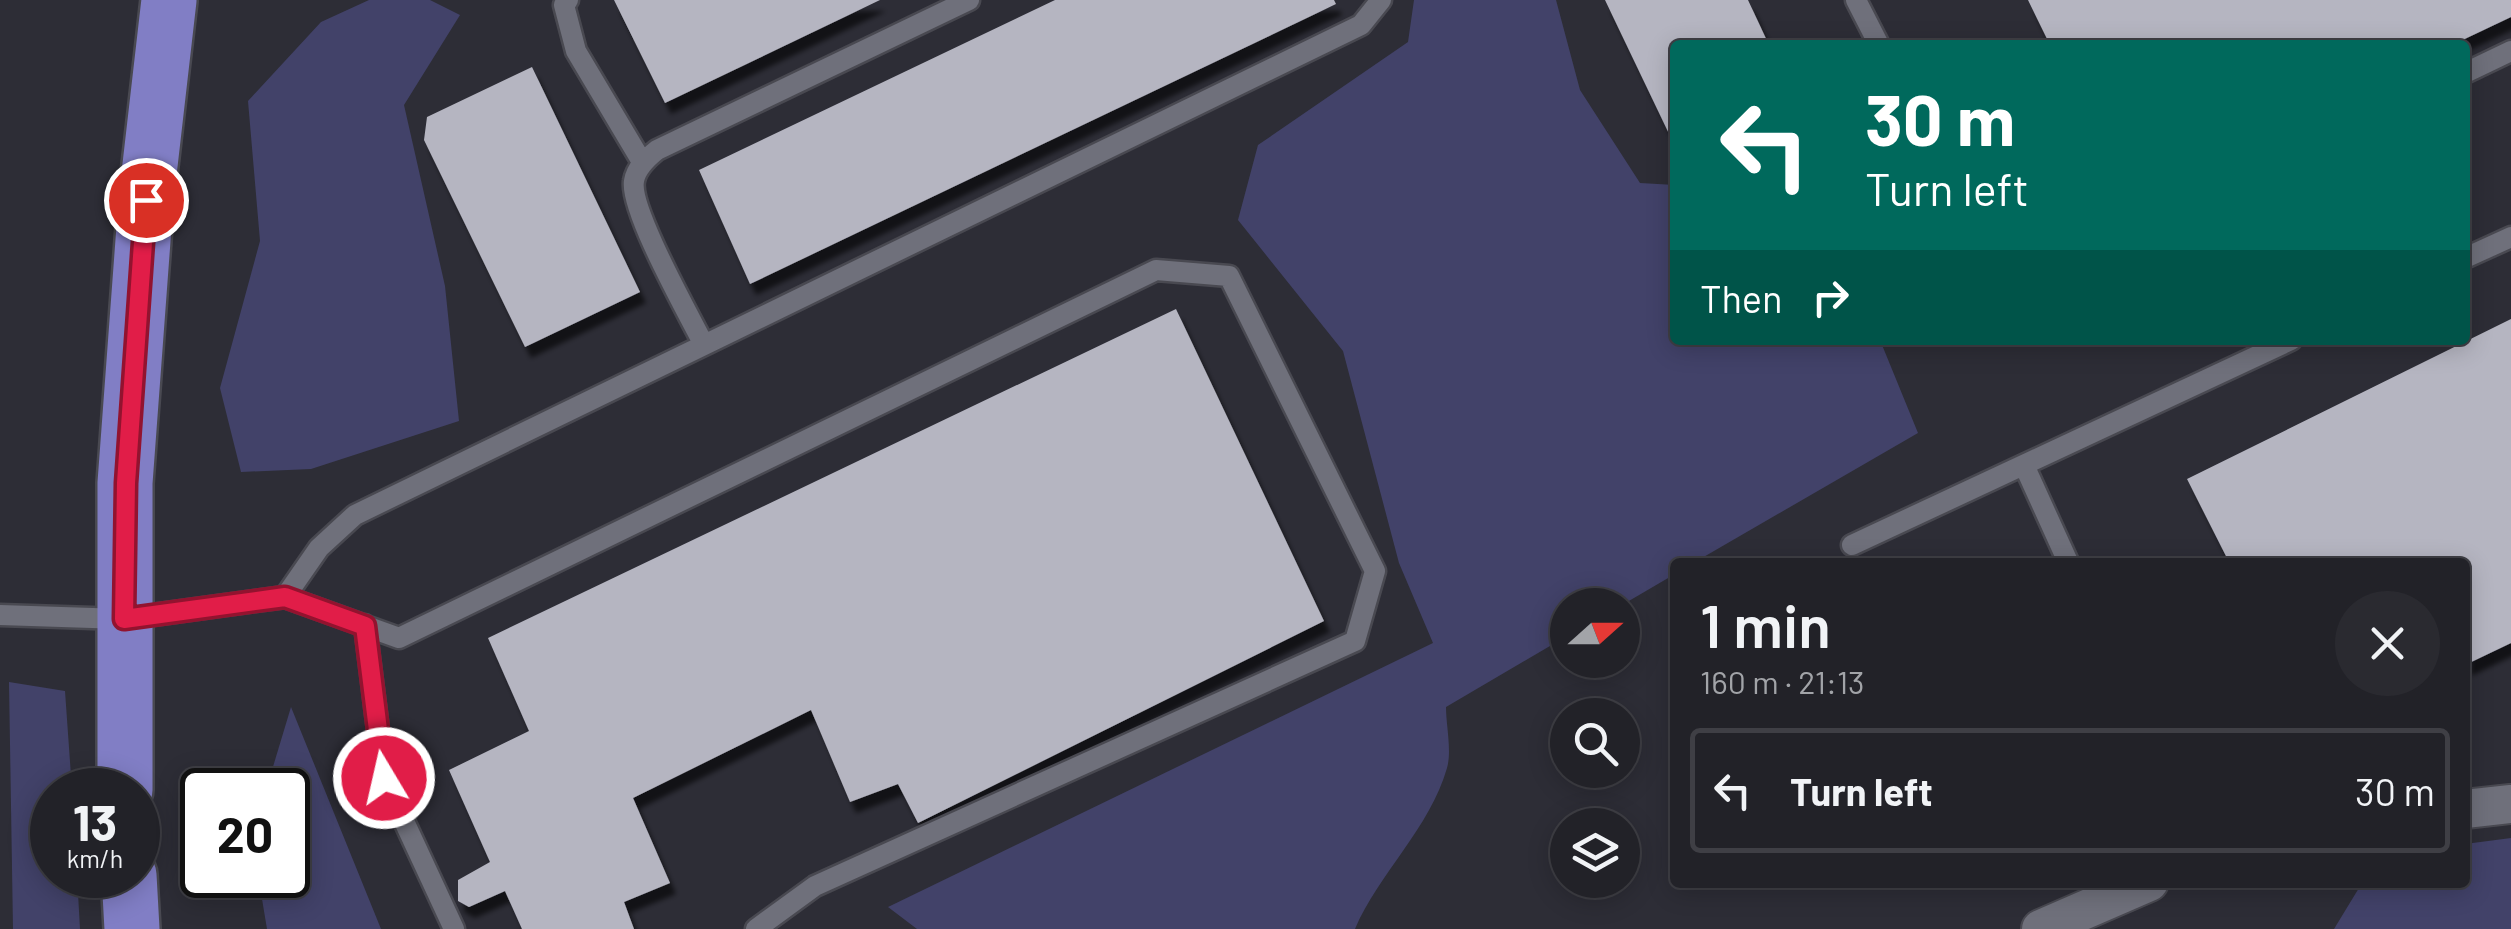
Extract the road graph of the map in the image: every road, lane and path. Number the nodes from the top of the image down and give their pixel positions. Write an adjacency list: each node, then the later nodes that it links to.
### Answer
1 (169, 0): 19 (main road)
2 (568, 0): 9 (lane)
3 (969, 0): 9 (lane)
4 (1381, 0): 12 (lane)
5 (1856, 0): 6 (lane)
6 (1876, 40)
7 (2511, 51): 8 (lane)
8 (2470, 71)
9 (642, 162): 12 (lane)
10 (2511, 236): 11 (lane)
11 (2470, 256)
12 (704, 345): 17 (lane)
13 (2280, 345): 14 (lane)
14 (2024, 465): 15 (lane); 16 (lane)
15 (1852, 545)
16 (2066, 558)
17 (285, 597): 19 (lane); 20 (lane)
18 (0, 615): 19 (lane)
19 (124, 619): 21 (main road)
20 (365, 626): 27 (lane); 28 (lane)
21 (125, 768)
22 (2511, 804): 23 (street)
23 (2470, 808)
24 (2135, 888): 29 (street)
25 (130, 898): 26 (main road)
26 (132, 929)
27 (454, 929)
28 (756, 929)
29 (2040, 929)

